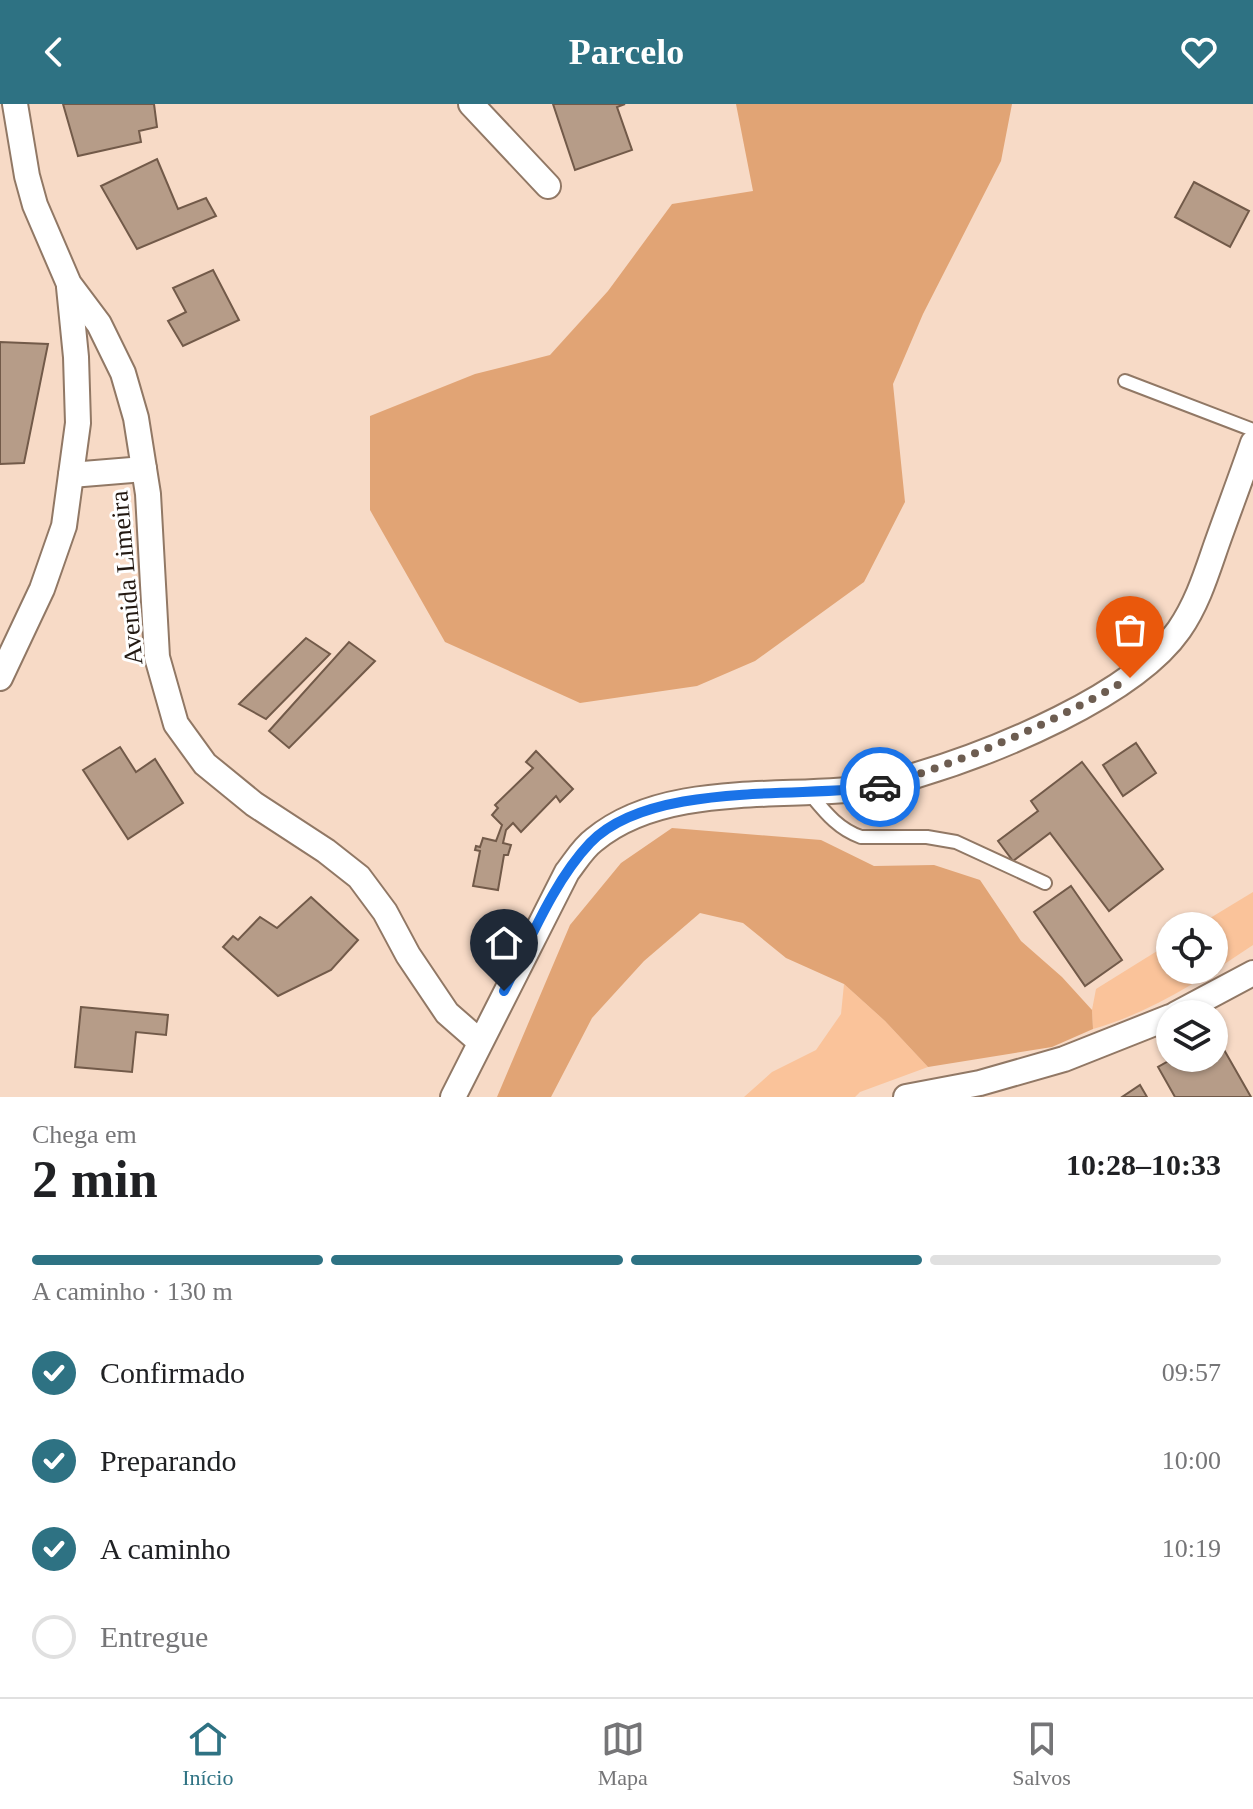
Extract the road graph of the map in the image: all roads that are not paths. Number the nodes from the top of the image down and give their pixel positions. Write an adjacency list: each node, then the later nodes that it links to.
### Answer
1 (15, 104): 4 (street, Avenida Limeira)
2 (471, 104): 3 (street)
3 (548, 186)
4 (69, 284): 8 (street, Avenida Limeira); 9 (street)
5 (1125, 381): 6 (lane)
6 (1253, 430)
7 (1253, 443): 11 (street)
8 (144, 469): 9 (street); 16 (street, Avenida Limeira)
9 (71, 475): 10 (street)
10 (2, 672)
11 (808, 791): 12 (lane); 16 (street)
12 (1045, 883)
13 (1253, 973): 14 (street)
14 (1202, 1000)
15 (1156, 1023): 18 (street)
16 (479, 1041): 17 (street)
17 (453, 1097)
18 (906, 1097)

